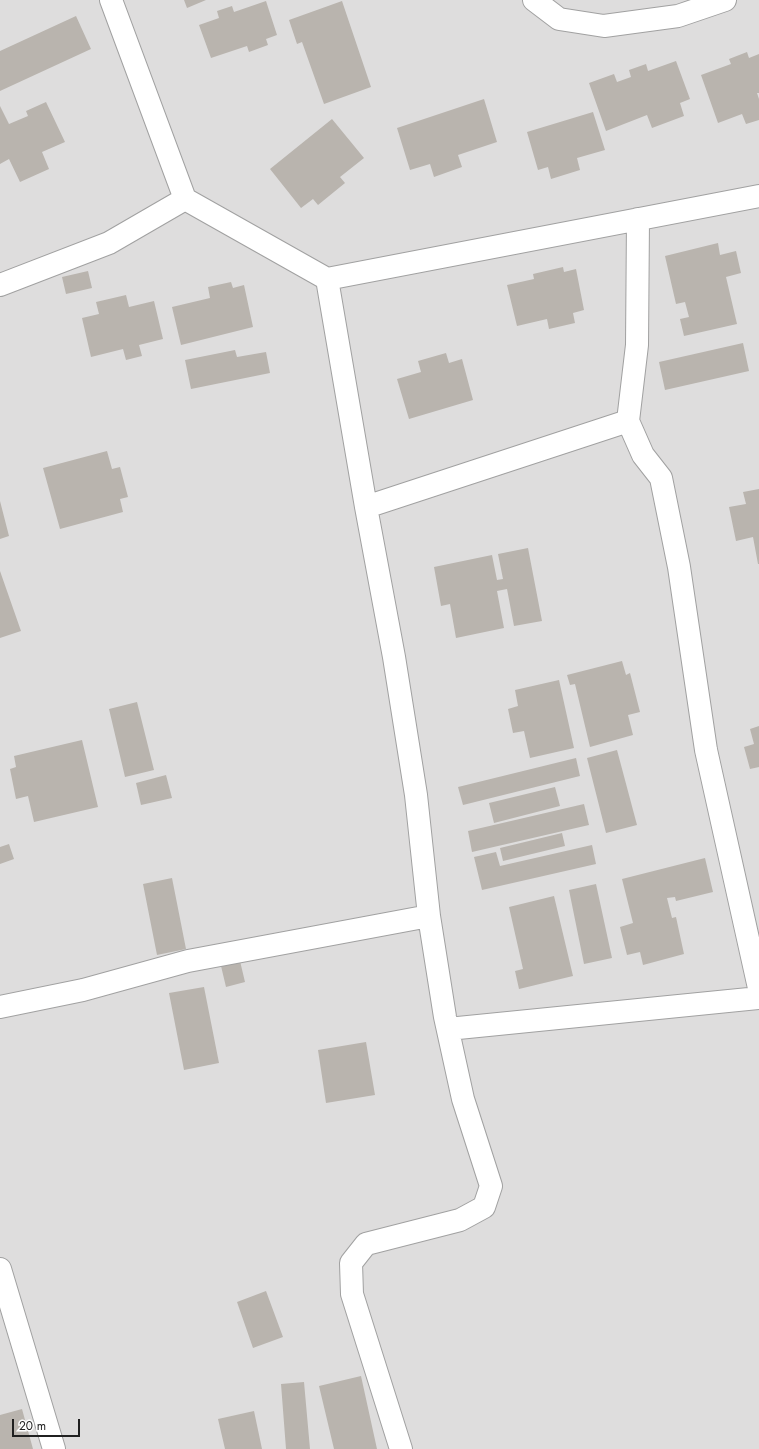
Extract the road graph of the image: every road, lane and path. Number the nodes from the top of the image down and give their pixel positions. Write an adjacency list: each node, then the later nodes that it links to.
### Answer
1 (112, 0): 5 (street)
2 (534, 0): 3 (street)
3 (725, 0)
4 (759, 196): 6 (street)
5 (185, 199): 7 (street); 8 (street)
6 (638, 219): 7 (street); 9 (street)
7 (327, 279): 10 (street)
8 (0, 285)
9 (628, 422): 10 (street); 12 (street)
10 (366, 507): 11 (street)
11 (429, 916): 14 (street); 15 (street)
12 (759, 988)
13 (759, 998): 15 (street)
14 (0, 1007)
15 (448, 1028): 18 (street)
16 (0, 1269): 17 (street)
17 (54, 1449)
18 (401, 1449)

